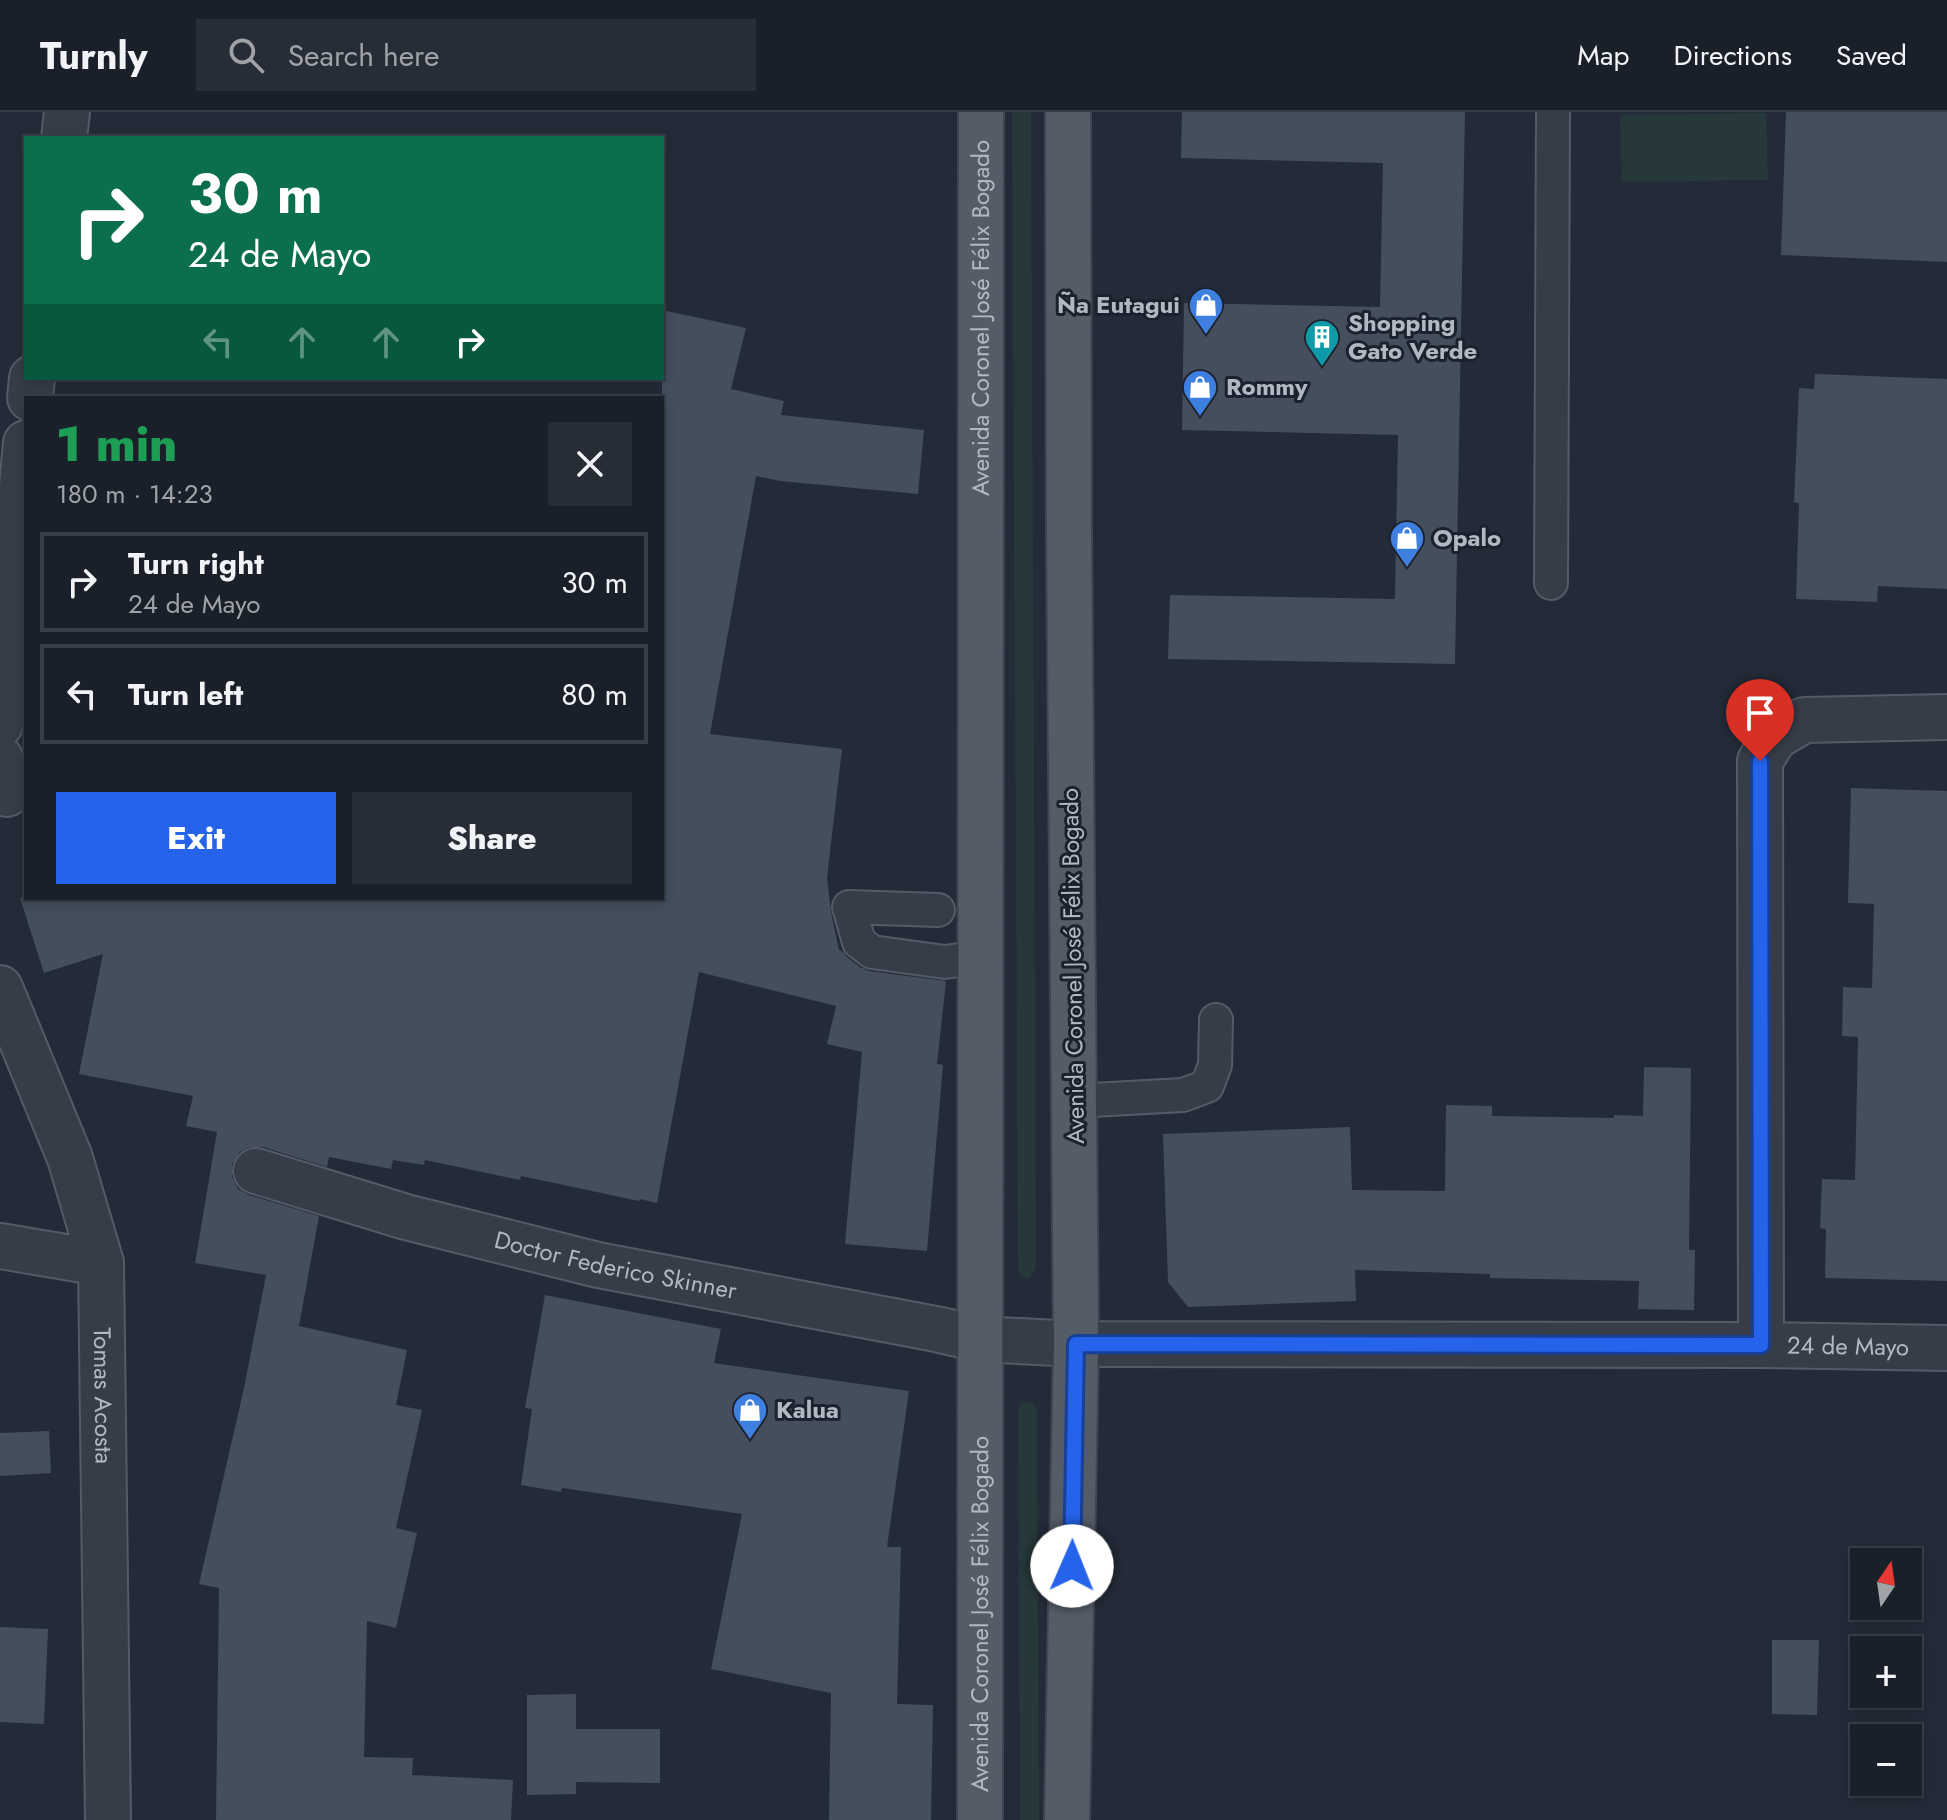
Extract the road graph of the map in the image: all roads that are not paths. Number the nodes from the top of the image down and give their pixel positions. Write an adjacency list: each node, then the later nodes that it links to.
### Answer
1 (67, 112): 5 (street)
2 (981, 112): 11 (main road, Avenida Coronel José Félix Bogado)
3 (1068, 112): 14 (main road, Avenida Coronel José Félix Bogado)
4 (1553, 112): 7 (lane)
5 (64, 136)
6 (24, 465): 9 (street)
7 (1551, 583)
8 (1947, 717): 20 (street)
9 (0, 725)
10 (938, 910): 11 (lane)
11 (980, 957): 18 (main road, Avenida Coronel José Félix Bogado)
12 (0, 988): 17 (street, Tomas Acosta)
13 (1216, 1020): 14 (lane)
14 (1074, 1101): 19 (main road, Avenida Coronel José Félix Bogado)
15 (256, 1171): 18 (street, Doctor Federico Skinner)
16 (0, 1246): 17 (street)
17 (101, 1263): 22 (street, Tomas Acosta)
18 (980, 1339): 19 (street, 24 de Mayo); 23 (main road, Avenida Coronel José Félix Bogado)
19 (1076, 1344): 20 (street, 24 de Mayo); 24 (main road, Avenida Coronel José Félix Bogado)
20 (1761, 1345): 21 (street, 24 de Mayo)
21 (1947, 1348)
22 (108, 1820)
23 (980, 1820)
24 (1067, 1820)

